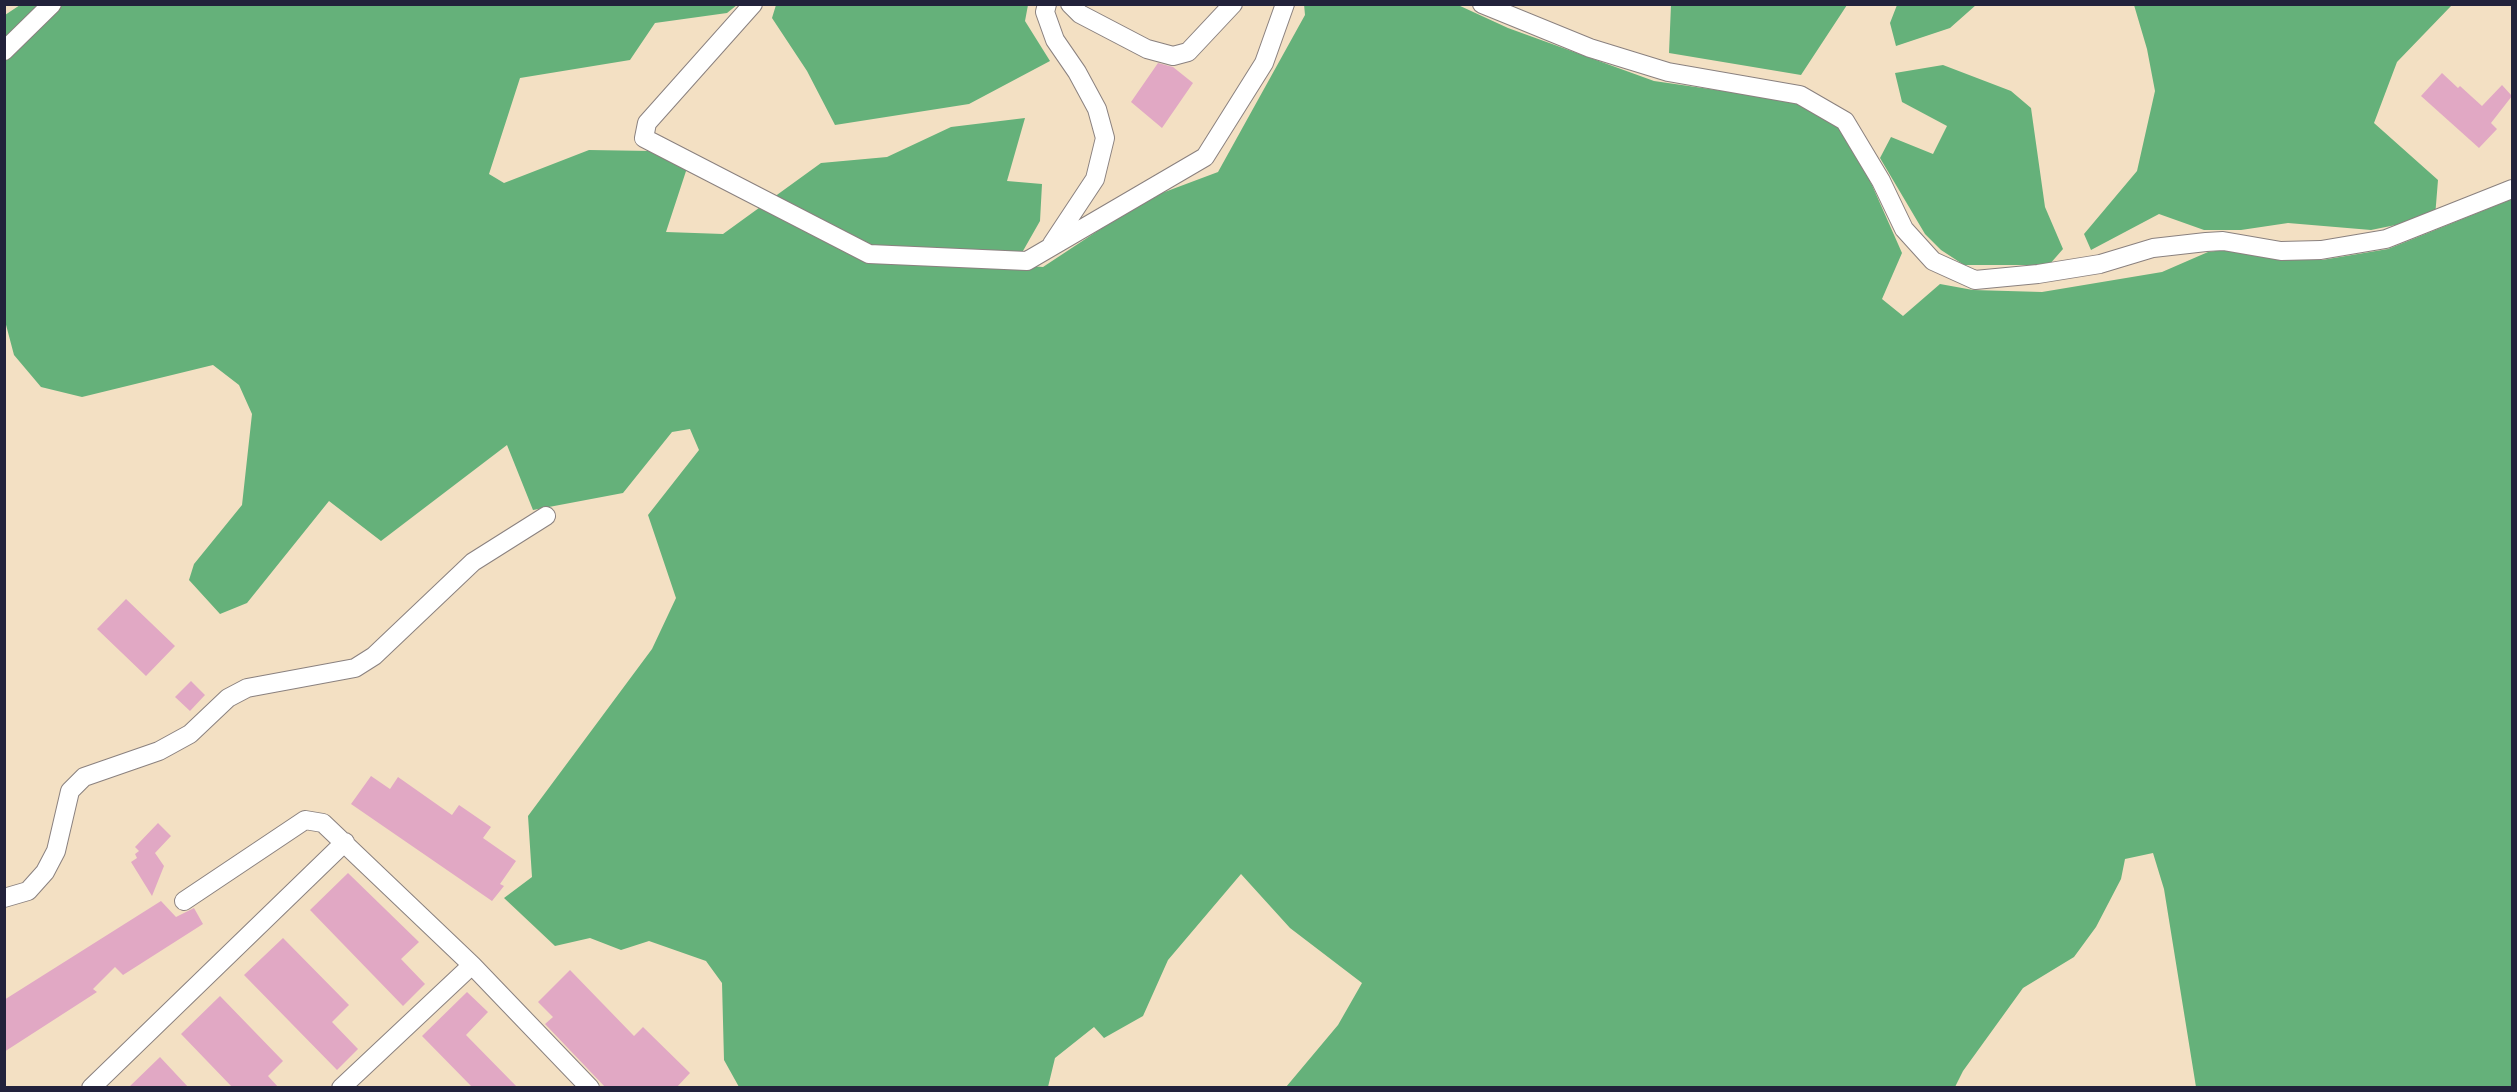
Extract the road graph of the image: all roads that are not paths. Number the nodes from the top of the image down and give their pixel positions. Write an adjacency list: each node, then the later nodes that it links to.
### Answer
1 (52, 4): 8 (street)
2 (753, 4): 10 (street)
3 (1047, 4): 10 (street)
4 (1070, 4): 5 (street)
5 (1233, 4)
6 (1285, 4): 10 (street)
7 (1482, 4): 9 (street)
8 (4, 51)
9 (2512, 189)
10 (1050, 248)
11 (546, 516): 13 (street)
12 (345, 842): 14 (street); 15 (street); 16 (street)
13 (4, 898)
14 (184, 901)
15 (472, 964): 17 (street); 18 (street)
16 (91, 1088)
17 (341, 1088)
18 (590, 1088)

